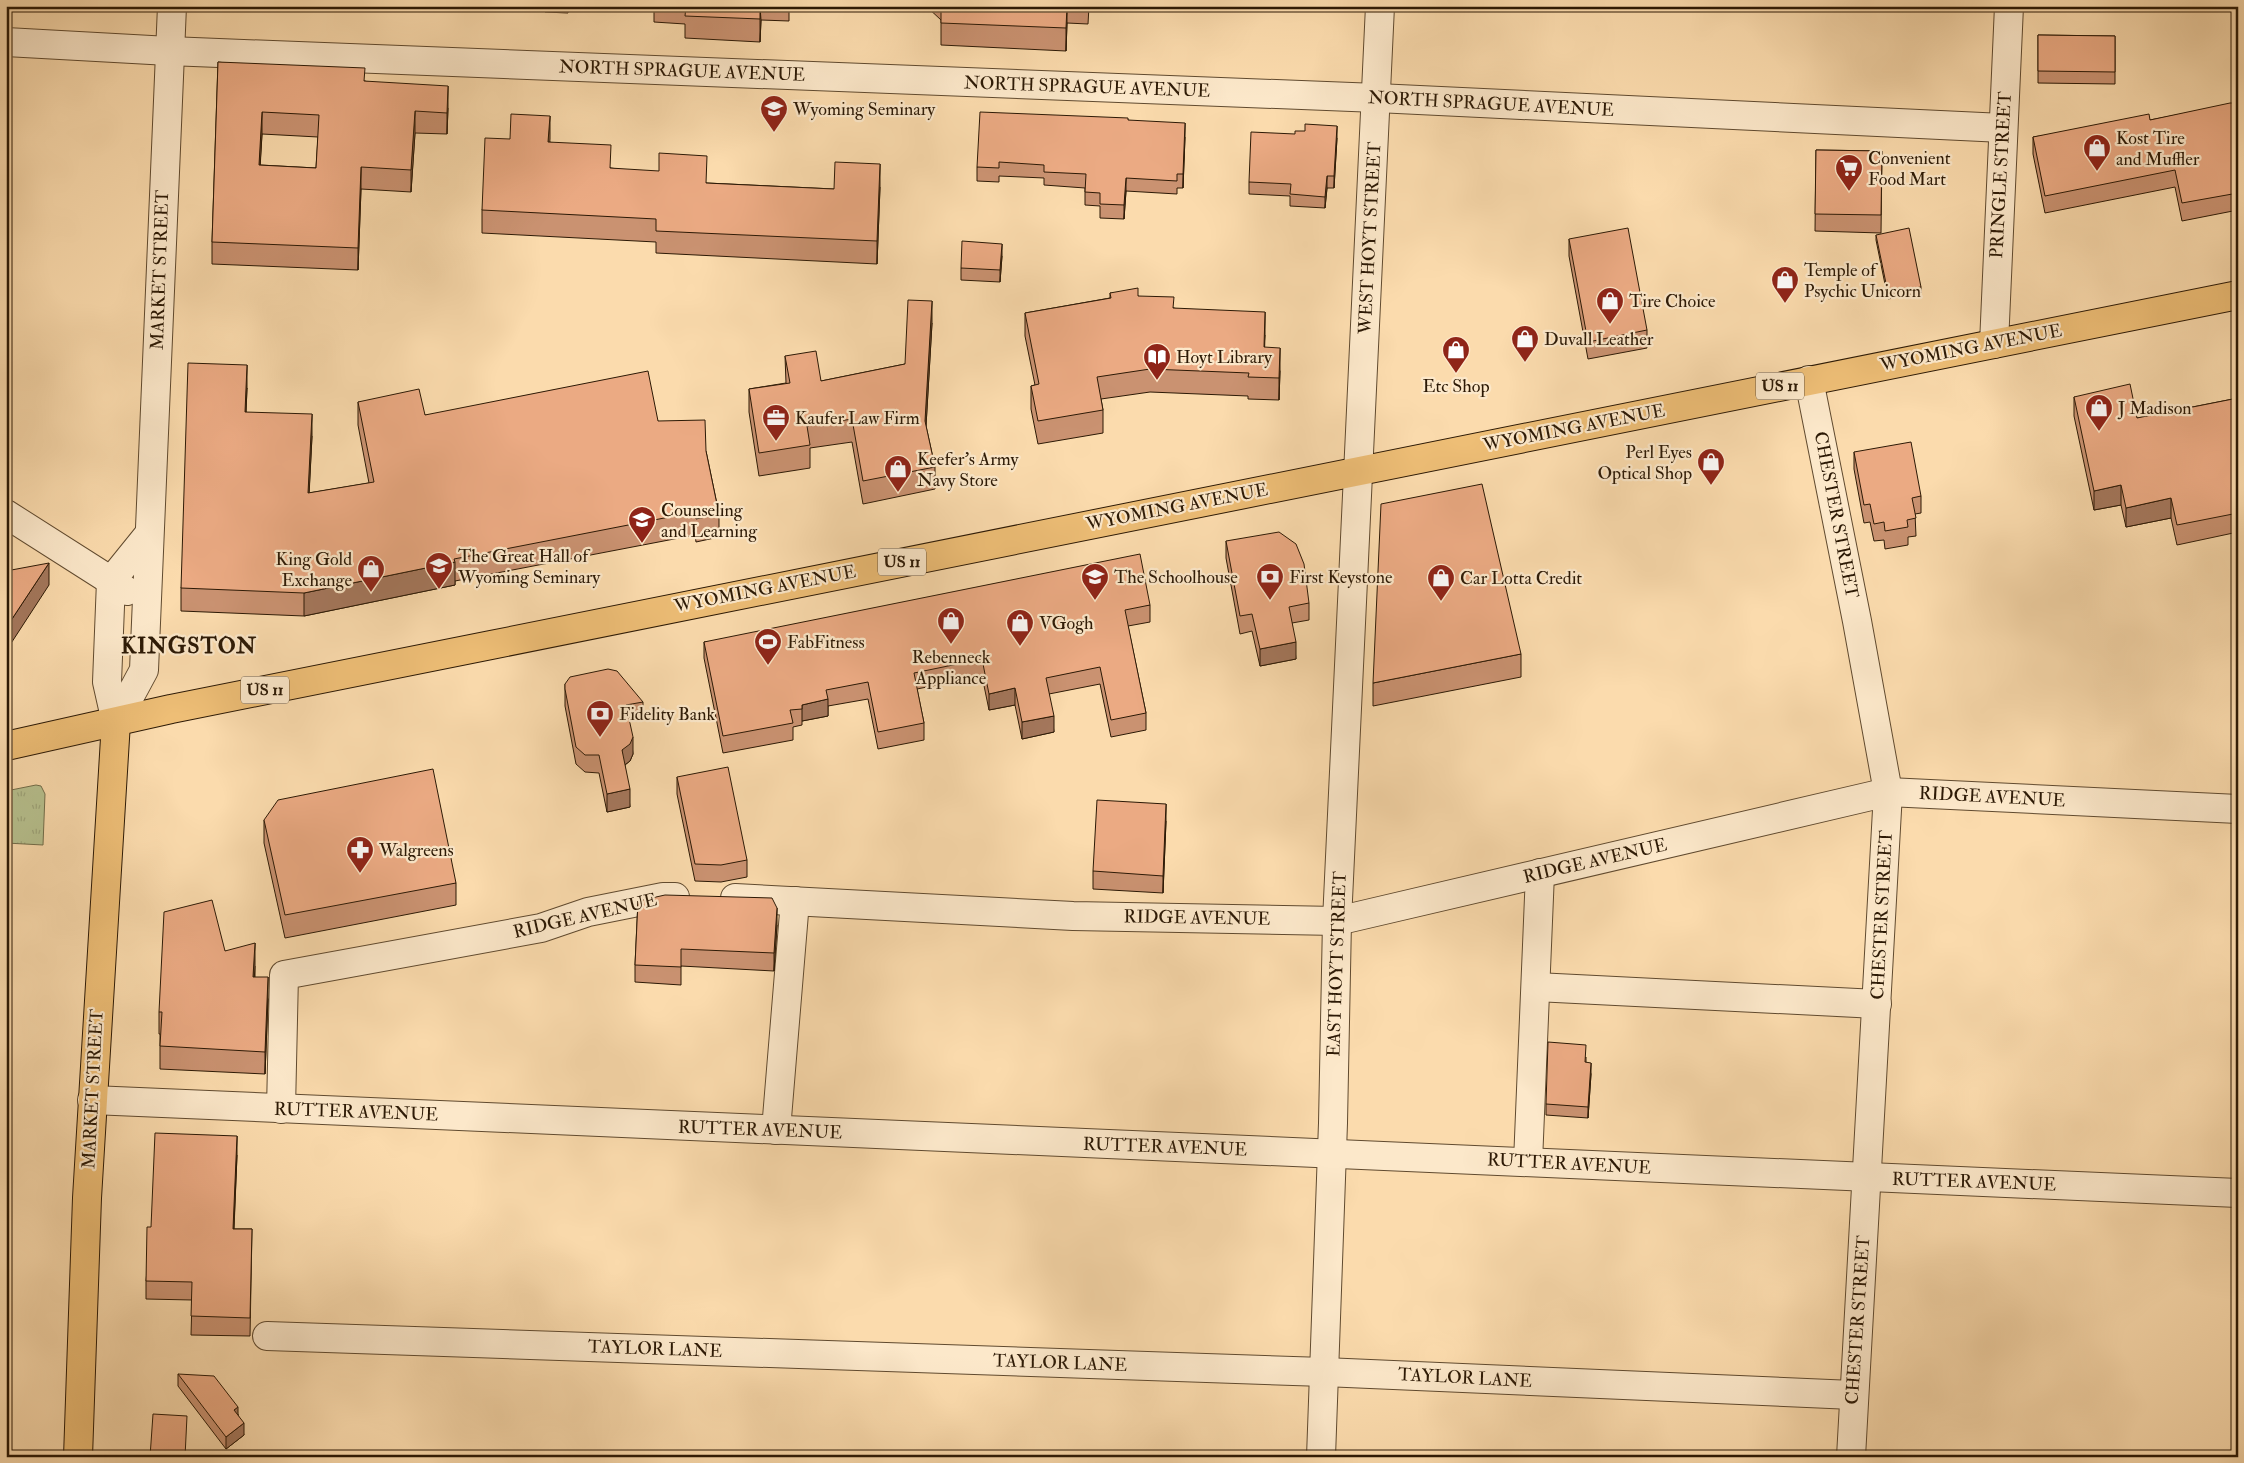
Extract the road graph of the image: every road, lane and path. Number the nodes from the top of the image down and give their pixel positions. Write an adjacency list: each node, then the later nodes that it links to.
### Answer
1 (172, 6): 5 (street, MARKET STREET)
2 (1380, 6): 6 (street, WEST HOYT STREET)
3 (2009, 6): 7 (street, PRINGLE STREET)
4 (6, 42): 5 (street, NORTH SPRAGUE AVENUE)
5 (169, 51): 6 (street, NORTH SPRAGUE AVENUE); 13 (street, MARKET STREET)
6 (1377, 98): 7 (street, NORTH SPRAGUE AVENUE); 11 (street, WEST HOYT STREET)
7 (2004, 128): 9 (street, PRINGLE STREET)
8 (2238, 295): 9 (main road, WYOMING AVENUE / US 11)
9 (1994, 344): 10 (main road, WYOMING AVENUE / US 11)
10 (1809, 380): 11 (main road, WYOMING AVENUE / US 11); 18 (street, CHESTER STREET)
11 (1359, 470): 16 (main road, WYOMING AVENUE / US 11); 22 (street, EAST HOYT STREET)
12 (6, 514): 14 (street)
13 (149, 534): 14 (street); 15 (street, MARKET STREET)
14 (112, 581): 15 (street); 16 (street, MARKET STREET)
15 (146, 603): 16 (street, MARKET STREET)
16 (116, 722): 17 (main road, US 11); 25 (main road, MARKET STREET)
17 (6, 746)
18 (1888, 792): 19 (street, RIDGE AVENUE); 20 (street, RIDGE AVENUE); 24 (street, CHESTER STREET)
19 (2238, 809)
20 (1540, 874): 22 (street, RIDGE AVENUE); 23 (street)
21 (795, 901): 22 (street, RIDGE AVENUE); 26 (street, RIDGE AVENUE); 27 (street)
22 (1338, 921): 28 (street, EAST HOYT STREET)
23 (1536, 988): 24 (street); 29 (street)
24 (1877, 1004): 30 (street, CHESTER STREET)
25 (92, 1100): 26 (street, RUTTER AVENUE); 35 (main road, MARKET STREET)
26 (281, 1109): 27 (street, RUTTER AVENUE)
27 (776, 1130): 28 (street, RUTTER AVENUE)
28 (1332, 1154): 29 (street, RUTTER AVENUE); 33 (street, EAST HOYT STREET)
29 (1528, 1162): 30 (street, RUTTER AVENUE)
30 (1868, 1178): 31 (street, RUTTER AVENUE); 34 (street, CHESTER STREET)
31 (2238, 1193)
32 (267, 1336): 33 (street, TAYLOR LANE)
33 (1324, 1372): 34 (street, TAYLOR LANE); 36 (street, EAST HOYT STREET)
34 (1853, 1395): 37 (street, CHESTER STREET)
35 (78, 1457)
36 (1321, 1457)
37 (1851, 1457)

